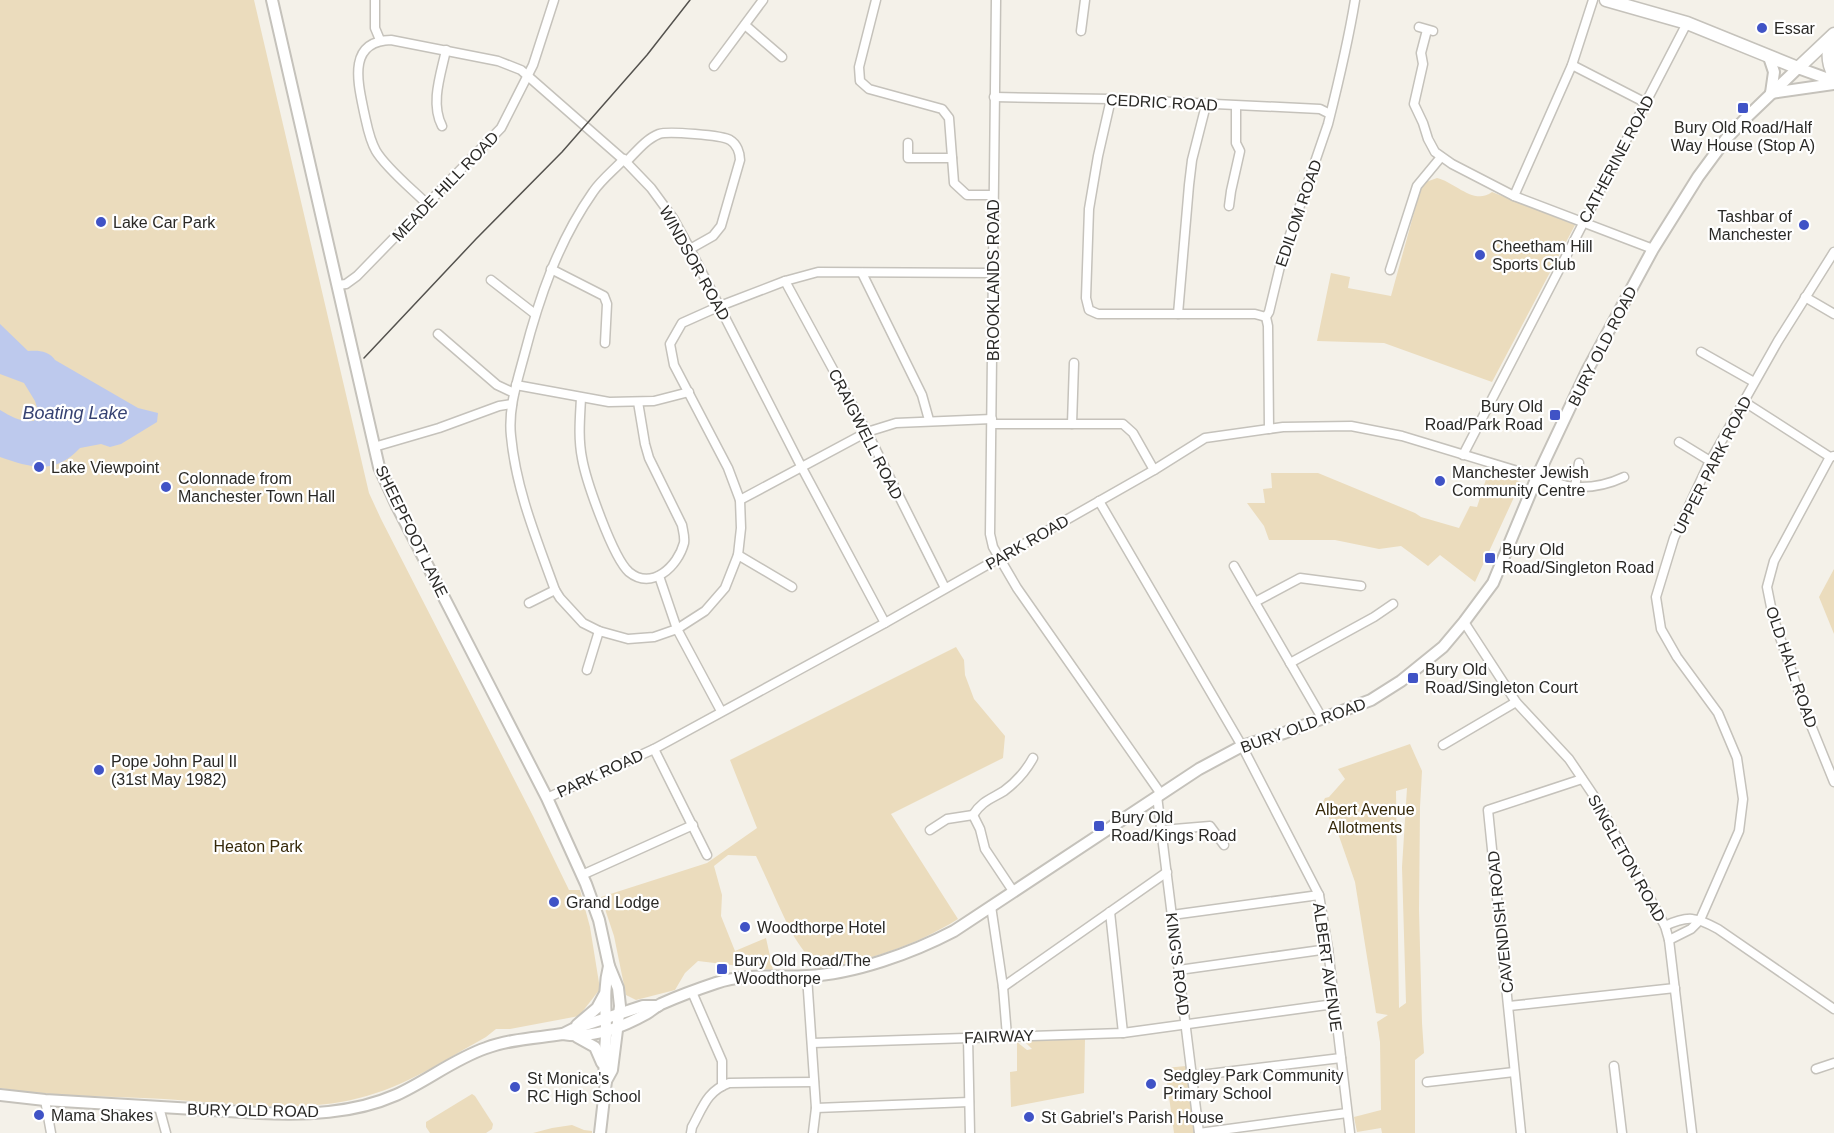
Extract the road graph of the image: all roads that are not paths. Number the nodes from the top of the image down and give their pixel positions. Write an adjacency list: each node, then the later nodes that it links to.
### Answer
1 (272, 0): 54 (main road, SHEEPFOOT LANE)
2 (375, 0): 16 (street)
3 (554, 0): 24 (street, MEADE HILL ROAD)
4 (764, 0): 12 (street)
5 (876, 0): 38 (street)
6 (996, 0): 29 (street, BROOKLANDS ROAD)
7 (1085, 0): 14 (street)
8 (1354, 0): 34 (street, EDILOM ROAD)
9 (1593, 0): 20 (street)
10 (1606, 0): 11 (highway)
11 (1687, 23): 19 (highway); 31 (street, CATHERINE ROAD)
12 (745, 25): 18 (street); 21 (street)
13 (1426, 29): 26 (street)
14 (1081, 31)
15 (1833, 35): 22 (highway, BURY OLD ROAD); 23 (highway)
16 (380, 40): 17 (street, WINDSOR ROAD); 42 (street)
17 (446, 50): 24 (street, WINDSOR ROAD); 35 (street)
18 (782, 57)
19 (1769, 57): 22 (highway); 28 (main road)
20 (1572, 65): 31 (street); 41 (street)
21 (714, 66)
22 (1798, 68): 27 (main road); 28 (main road, BURY OLD ROAD)
23 (1834, 75)
24 (528, 77): 39 (street, WINDSOR ROAD); 42 (street, MEADE HILL ROAD)
25 (1407, 77): 26 (street)
26 (1418, 80): 37 (street)
27 (1834, 82): 28 (main road)
28 (1770, 93): 46 (main road, BURY OLD ROAD)
29 (994, 97): 30 (street, CEDRIC ROAD); 40 (street, BROOKLANDS ROAD)
30 (1111, 99): 32 (street, CEDRIC ROAD); 57 (street)
31 (1646, 103): 44 (street, CATHERINE ROAD)
32 (1206, 105): 33 (street, CEDRIC ROAD); 57 (street)
33 (1236, 106): 34 (street, CEDRIC ROAD); 43 (street)
34 (1328, 113): 60 (street, EDILOM ROAD)
35 (442, 126)
36 (908, 143): 38 (street)
37 (1442, 157): 41 (street); 49 (street)
38 (952, 158): 40 (street)
39 (625, 160): 45 (street, WINDSOR ROAD); 45 (street); 48 (street)
40 (993, 195): 51 (street, BROOKLANDS ROAD)
41 (1514, 196): 44 (street)
42 (427, 204): 54 (street, MEADE HILL ROAD)
43 (1229, 206)
44 (1583, 222): 46 (street); 79 (street, CATHERINE ROAD)
45 (690, 249): 56 (street, WINDSOR ROAD)
46 (1653, 249): 85 (main road, BURY OLD ROAD)
47 (1834, 252): 55 (street, UPPER PARK ROAD)
48 (551, 269): 59 (street); 62 (street)
49 (1389, 270)
50 (862, 273): 51 (street); 53 (street); 72 (street)
51 (994, 273): 73 (street, BROOKLANDS ROAD)
52 (491, 280): 59 (street)
53 (785, 281): 56 (street); 76 (street, CRAIGWELL ROAD)
54 (338, 285): 78 (main road, SHEEPFOOT LANE)
55 (1805, 297): 58 (street); 65 (street, UPPER PARK ROAD)
56 (720, 306): 67 (street); 83 (street, WINDSOR ROAD)
57 (1178, 314): 60 (street)
58 (1834, 314)
59 (535, 315): 66 (street)
60 (1266, 317): 75 (street, EDILOM ROAD)
61 (438, 334): 66 (street)
62 (605, 343)
63 (1701, 352): 65 (street)
64 (1074, 363): 74 (street)
65 (1754, 382): 69 (street, UPPER PARK ROAD)
66 (515, 389): 68 (street); 71 (street)
67 (689, 392): 70 (street); 88 (street)
68 (581, 398): 70 (street); 93 (street)
69 (1743, 401): 80 (street); 81 (street, UPPER PARK ROAD)
70 (638, 402): 93 (street)
71 (512, 404): 78 (street); 97 (street)
72 (929, 420): 73 (street); 76 (street)
73 (992, 422): 74 (street); 91 (street, BROOKLANDS ROAD)
74 (1072, 424): 84 (street)
75 (1269, 429): 79 (street, PARK ROAD); 84 (street, PARK ROAD)
76 (867, 432): 83 (street); 96 (street, CRAIGWELL ROAD)
77 (1679, 442): 81 (street)
78 (374, 447): 117 (main road, SHEEPFOOT LANE)
79 (1463, 455): 85 (street, PARK ROAD)
80 (1832, 456): 115 (street, OLD HALL ROAD)
81 (1710, 461): 131 (street, UPPER PARK ROAD)
82 (1579, 463): 87 (street)
83 (801, 466): 88 (street); 102 (street, WINDSOR ROAD)
84 (1154, 470): 89 (street, PARK ROAD)
85 (1537, 477): 87 (street, PARK ROAD); 101 (main road, BURY OLD ROAD)
86 (1624, 477): 87 (street, PARK ROAD)
87 (1575, 487)
88 (740, 500): 90 (street)
89 (1099, 501): 91 (street, PARK ROAD); 111 (street, ALBERT AVENUE)
90 (738, 555): 95 (street); 103 (street)
91 (999, 558): 96 (street, PARK ROAD); 116 (street, BROOKLANDS ROAD)
92 (1234, 566): 98 (street)
93 (659, 576): 103 (street)
94 (1361, 586): 98 (street)
95 (792, 587)
96 (945, 588): 102 (street, PARK ROAD)
97 (555, 590): 99 (street); 104 (street)
98 (1255, 602): 105 (street)
99 (529, 603)
100 (1393, 604): 105 (street)
101 (1464, 622): 107 (street, SINGLETON ROAD); 109 (main road, BURY OLD ROAD)
102 (885, 623): 108 (street, PARK ROAD)
103 (678, 629): 104 (street); 108 (street)
104 (598, 631): 106 (street)
105 (1290, 663): 109 (street)
106 (587, 670)
107 (1516, 702): 110 (street); 114 (street, SINGLETON ROAD)
108 (721, 711): 112 (street, PARK ROAD)
109 (1322, 718): 111 (main road, BURY OLD ROAD)
110 (1443, 745)
111 (1242, 746): 116 (main road, BURY OLD ROAD); 127 (street, ALBERT AVENUE)
112 (654, 749): 117 (street, PARK ROAD); 119 (street)
113 (1033, 758): 118 (street)
114 (1582, 779): 132 (street, SINGLETON ROAD); 143 (street, CAVENDISH ROAD)
115 (1834, 782)
116 (1159, 795): 121 (street, KING'S ROAD); 126 (main road, BURY OLD ROAD)
117 (547, 798): 125 (main road, SHEEPFOOT LANE)
118 (973, 814): 120 (street); 126 (street)
119 (693, 825): 123 (street); 125 (street)
120 (930, 830)
121 (1162, 830): 122 (street); 124 (street, KING'S ROAD)
122 (1224, 845)
123 (707, 855)
124 (1167, 872): 129 (street); 130 (street, KING'S ROAD)
125 (582, 875): 135 (main road, SHEEPFOOT LANE)
126 (1013, 891): 128 (main road, BURY OLD ROAD)
127 (1318, 894): 130 (street); 134 (street, ALBERT AVENUE)
128 (991, 906): 137 (main road, BURY OLD ROAD); 138 (street)
129 (1110, 912): 138 (street); 149 (street)
130 (1172, 915): 136 (street, KING'S ROAD)
131 (1700, 920): 132 (street); 133 (street); 144 (street)
132 (1665, 926): 133 (street, SINGLETON ROAD)
133 (1669, 940): 139 (street, SINGLETON ROAD)
134 (1328, 949): 136 (street); 142 (street, ALBERT AVENUE)
135 (609, 966): 141 (main road, SHEEPFOOT LANE); 145 (main road, SHEEPFOOT LANE)
136 (1179, 970): 146 (street, KING'S ROAD)
137 (807, 976): 140 (main road, BURY OLD ROAD); 152 (street)
138 (1003, 987): 150 (street)
139 (1675, 988): 143 (street); 180 (street, SINGLETON ROAD)
140 (692, 992): 145 (main road, BURY OLD ROAD); 163 (street)
141 (604, 994): 145 (main road, SHEEPFOOT LANE); 148 (main road)
142 (1334, 1004): 146 (street, FAIRWAY); 153 (street, ALBERT AVENUE)
143 (1509, 1006): 158 (street, CAVENDISH ROAD)
144 (1834, 1009)
145 (614, 1019): 147 (main road, SHEEPFOOT LANE); 148 (main road, BURY OLD ROAD); 160 (main road)
146 (1185, 1024): 149 (street, FAIRWAY); 159 (street, KING'S ROAD)
147 (606, 1031): 148 (main road, BURY OLD ROAD); 156 (main road, SHEEPFOOT LANE)
148 (570, 1033): 156 (main road); 167 (main road, BURY OLD ROAD)
149 (1124, 1033): 150 (street, FAIRWAY)
150 (1007, 1036): 151 (street, FAIRWAY)
151 (968, 1037): 152 (street, FAIRWAY); 166 (street)
152 (812, 1043): 161 (street)
153 (1341, 1058): 159 (street); 169 (street, ALBERT AVENUE)
154 (1834, 1063): 157 (street)
155 (1614, 1066): 179 (street)
156 (603, 1069): 160 (main road)
157 (1816, 1069)
158 (1514, 1072): 162 (street); 178 (street, CAVENDISH ROAD)
159 (1192, 1076): 176 (street, KING'S ROAD)
160 (606, 1081): 172 (main road)
161 (814, 1082): 163 (street); 168 (street)
162 (1427, 1082)
163 (722, 1086): 173 (street)
164 (0, 1095): 165 (main road, BURY OLD ROAD)
165 (45, 1100): 167 (main road, BURY OLD ROAD); 170 (street)
166 (969, 1102): 168 (street); 175 (street)
167 (159, 1107): 171 (street)
168 (816, 1108): 174 (street)
169 (1347, 1113): 176 (street); 177 (street, ALBERT AVENUE)
170 (51, 1133)
171 (166, 1133)
172 (600, 1133)
173 (691, 1133)
174 (813, 1133)
175 (970, 1133)
176 (1199, 1133)
177 (1350, 1133)
178 (1521, 1133)
179 (1622, 1133)
180 (1692, 1133)

